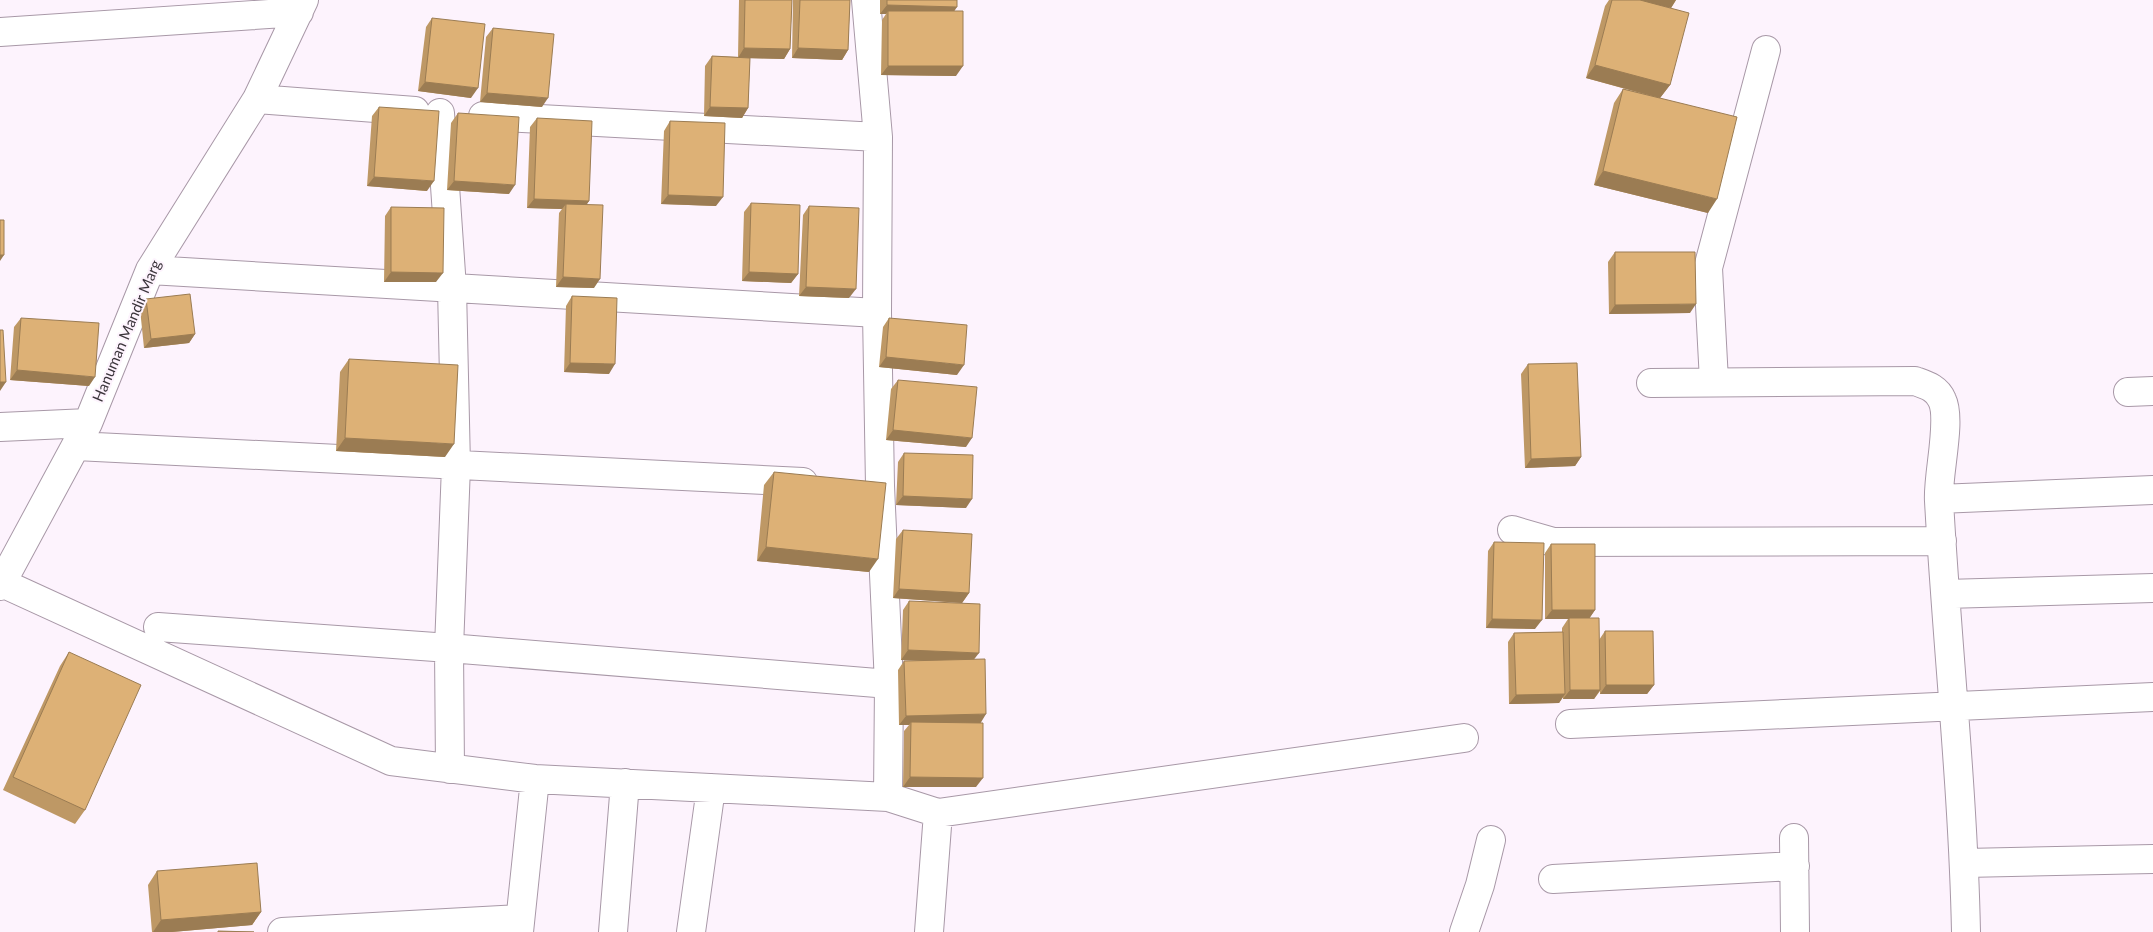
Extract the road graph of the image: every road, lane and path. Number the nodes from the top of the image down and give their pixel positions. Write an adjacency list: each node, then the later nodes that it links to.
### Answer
1 (866, 0): 7 (street)
2 (302, 6): 3 (street); 5 (street, Hanuman Mandir Marg)
3 (0, 32)
4 (1766, 50): 11 (street)
5 (257, 99): 6 (street); 8 (street, Hanuman Mandir Marg)
6 (440, 113): 7 (street); 9 (street)
7 (878, 137): 10 (street)
8 (150, 270): 9 (street); 14 (street, Hanuman Mandir Marg)
9 (452, 288): 10 (street); 15 (street)
10 (877, 313): 16 (street)
11 (1714, 382): 12 (street); 18 (street)
12 (1651, 384)
13 (0, 427): 14 (street)
14 (82, 434): 15 (street); 21 (street, Hanuman Mandir Marg)
15 (456, 466): 16 (street); 25 (street)
16 (880, 486): 26 (street)
17 (2153, 490): 18 (street)
18 (1938, 499): 20 (street)
19 (1512, 530): 20 (street)
20 (1942, 541): 23 (street)
21 (1, 584): 31 (street)
22 (2153, 588): 23 (street)
23 (1946, 594): 28 (street)
24 (158, 627): 25 (street)
25 (449, 648): 26 (street); 31 (street)
26 (889, 684): 35 (street)
27 (2153, 697): 28 (street)
28 (1953, 705): 29 (street); 40 (street)
29 (1570, 724)
30 (1464, 738): 36 (street)
31 (450, 769): 32 (street)
32 (535, 778): 33 (street); 43 (street)
33 (625, 783): 34 (street); 45 (street)
34 (711, 788): 35 (street); 46 (street)
35 (888, 796): 36 (street)
36 (938, 814): 47 (street)
37 (1794, 838): 41 (street)
38 (1491, 840): 48 (street)
39 (2153, 859): 40 (street)
40 (1965, 863): 50 (street)
41 (1795, 866): 42 (street); 49 (street)
42 (1553, 878)
43 (520, 926): 44 (street)
44 (282, 932)
45 (613, 932)
46 (691, 932)
47 (929, 932)
48 (1464, 932)
49 (1795, 932)
50 (1966, 932)

